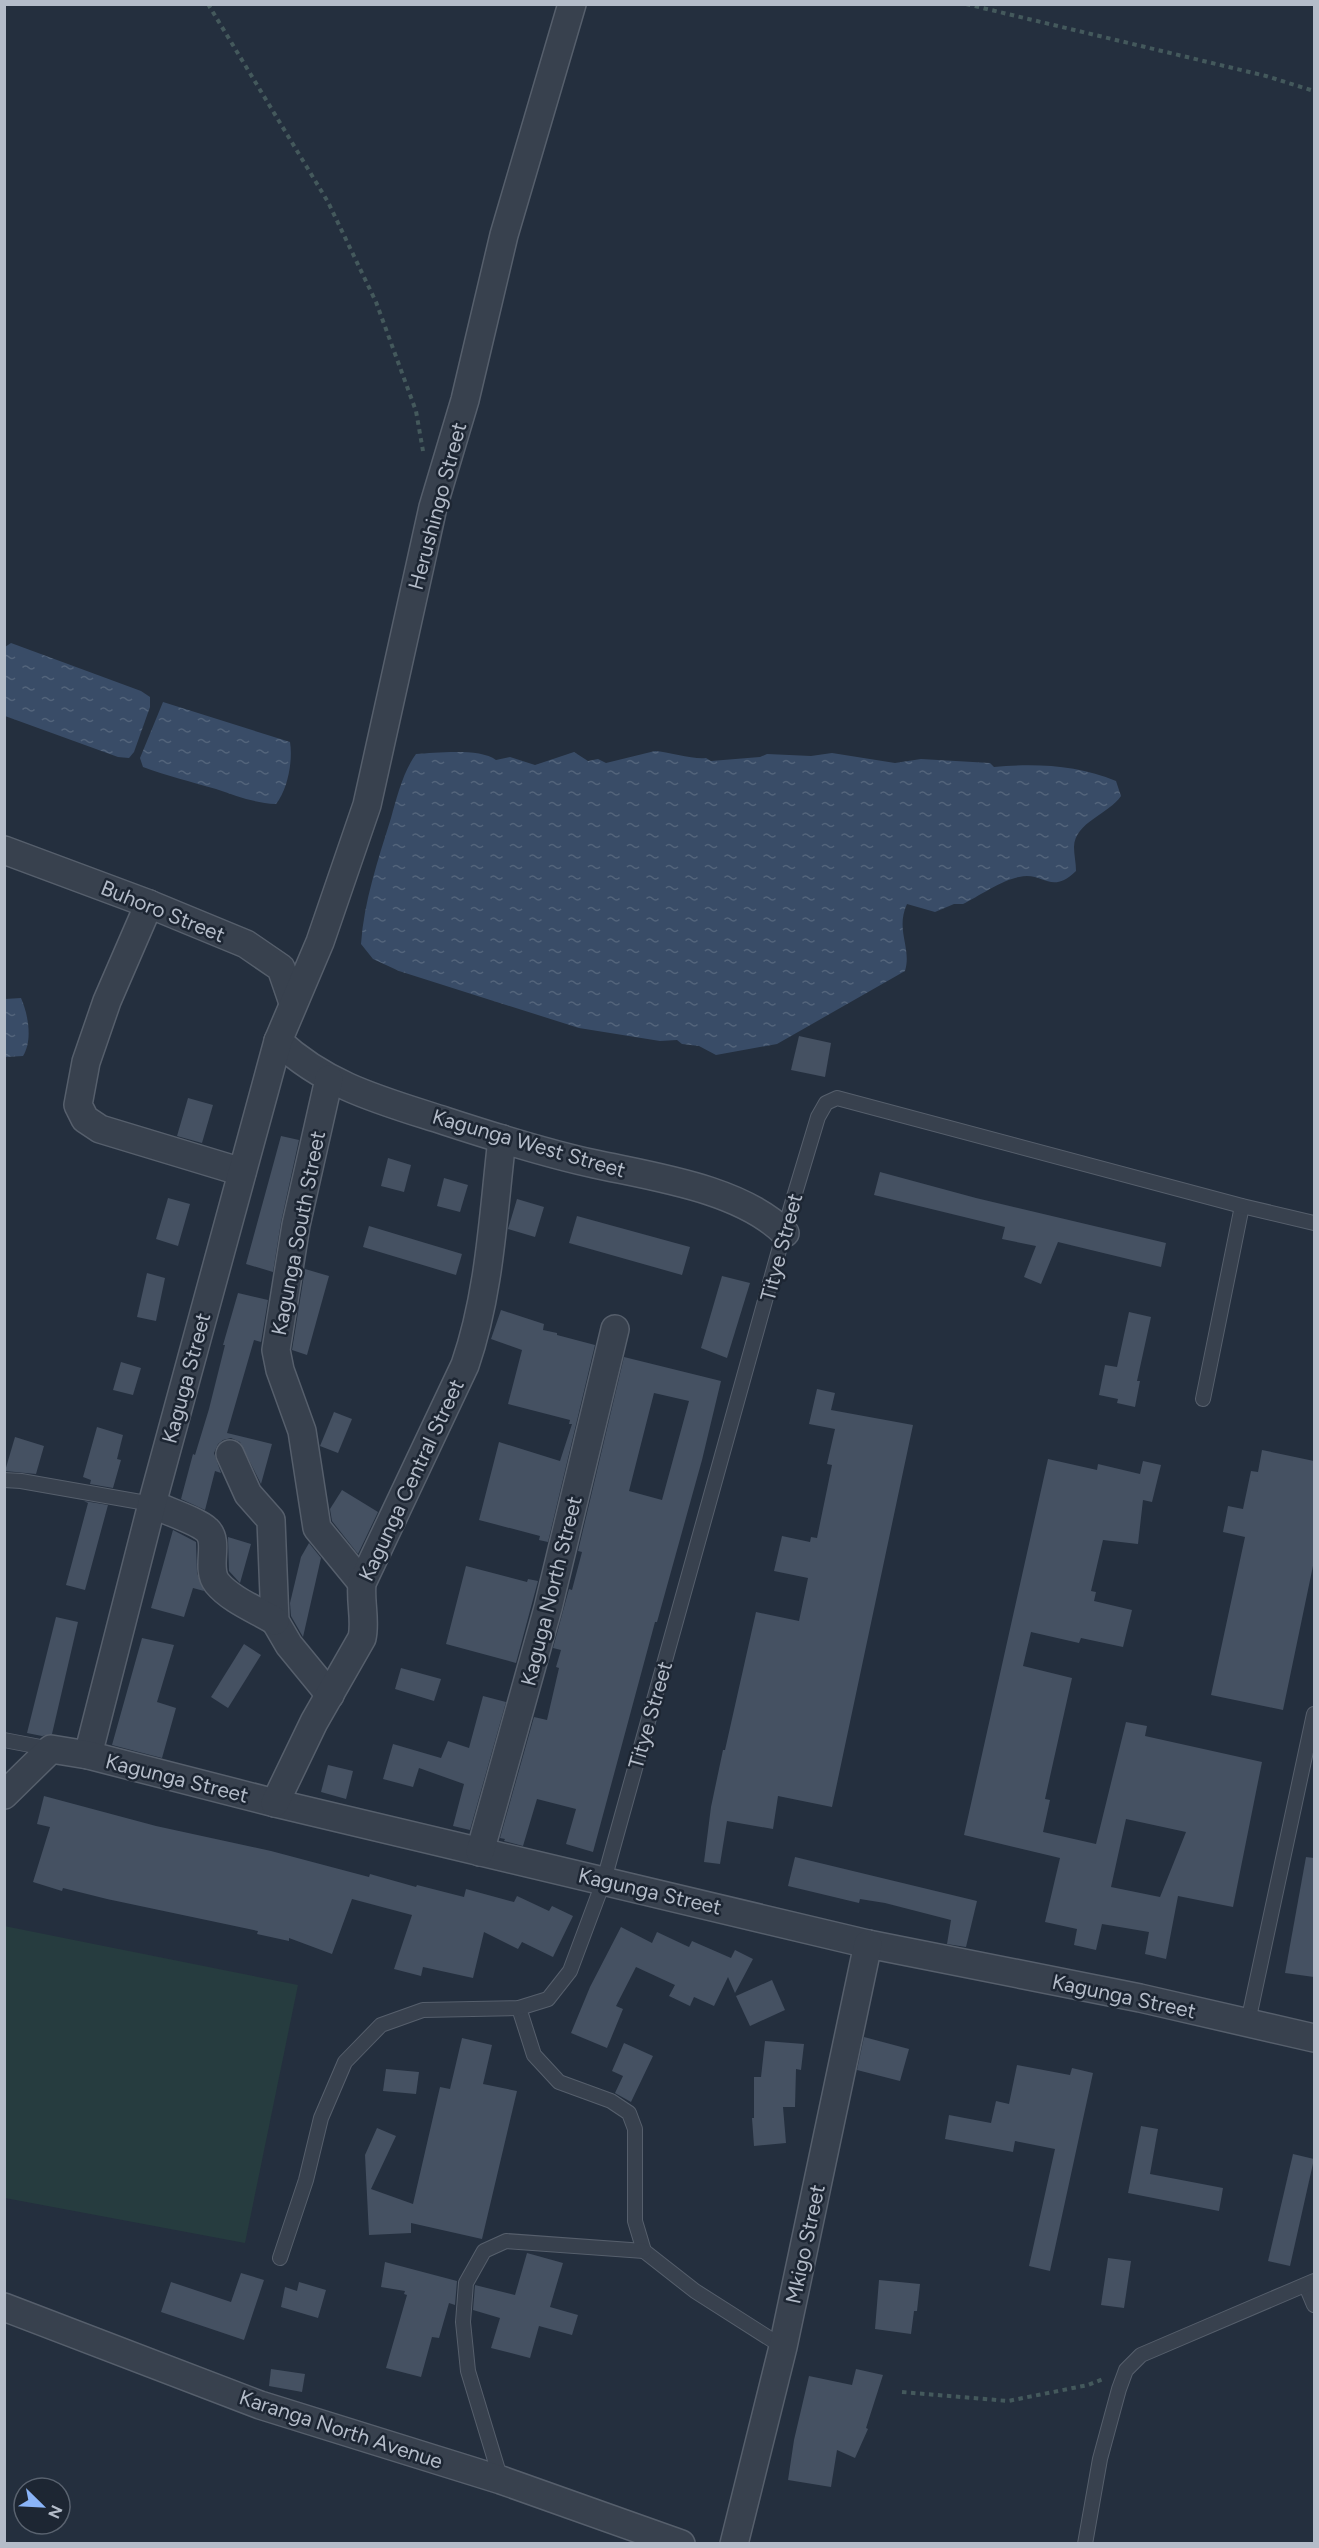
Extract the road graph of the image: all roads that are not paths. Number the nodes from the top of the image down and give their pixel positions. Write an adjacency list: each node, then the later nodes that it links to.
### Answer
1 (572, 4): 4 (street, Herushingo Street)
2 (4, 850): 3 (street, Buhoro Street)
3 (149, 903): 4 (street, Buhoro Street); 8 (street)
4 (293, 1004): 5 (street, Kaguga Street)
5 (278, 1041): 6 (street, Kagunga West Street); 8 (street, Kaguga Street)
6 (329, 1079): 7 (street, Kagunga West Street); 17 (street, Kagunga South Street)
7 (502, 1139): 11 (street, Kagunga West Street); 17 (street, Kagunga Central Street)
8 (242, 1172): 16 (street, Kaguga Street)
9 (1242, 1206): 10 (lane, Titye Street); 11 (lane, Titye Street); 13 (lane)
10 (1314, 1223)
11 (785, 1233): 27 (lane, Titye Street)
12 (615, 1329): 26 (street, Kaguga North Street)
13 (1203, 1400)
14 (230, 1454): 18 (street)
15 (4, 1480): 16 (lane)
16 (152, 1504): 18 (street); 23 (street, Kaguga Street)
17 (362, 1583): 19 (street, Kagunga Central Street)
18 (275, 1621): 19 (street)
19 (330, 1695): 25 (street, Kagunga Central Street)
20 (1314, 1714): 30 (lane)
21 (4, 1740): 22 (lane)
22 (51, 1749): 23 (street, Kagunga Street); 24 (street)
23 (88, 1755): 25 (street, Kagunga Street)
24 (4, 1795)
25 (275, 1803): 26 (street, Kagunga Street)
26 (480, 1852): 27 (street, Kagunga Street)
27 (604, 1880): 28 (street, Kagunga Street); 29 (lane, Titye Street)
28 (868, 1944): 30 (street, Kagunga Street); 37 (street, Mkigo Street)
29 (519, 2008): 32 (lane); 33 (lane, Titye Street)
30 (1248, 2022): 31 (street, Kagunga Street)
31 (1314, 2038)
32 (644, 2251): 37 (lane); 38 (lane)
33 (280, 2258)
34 (1310, 2283): 35 (lane); 41 (lane)
35 (1314, 2305)
36 (4, 2307): 38 (street, Karanga North Avenue)
37 (783, 2347): 40 (street, Mkigo Street)
38 (501, 2480): 39 (street, Karanga North Avenue)
39 (681, 2544)
40 (734, 2544)
41 (1085, 2544)

